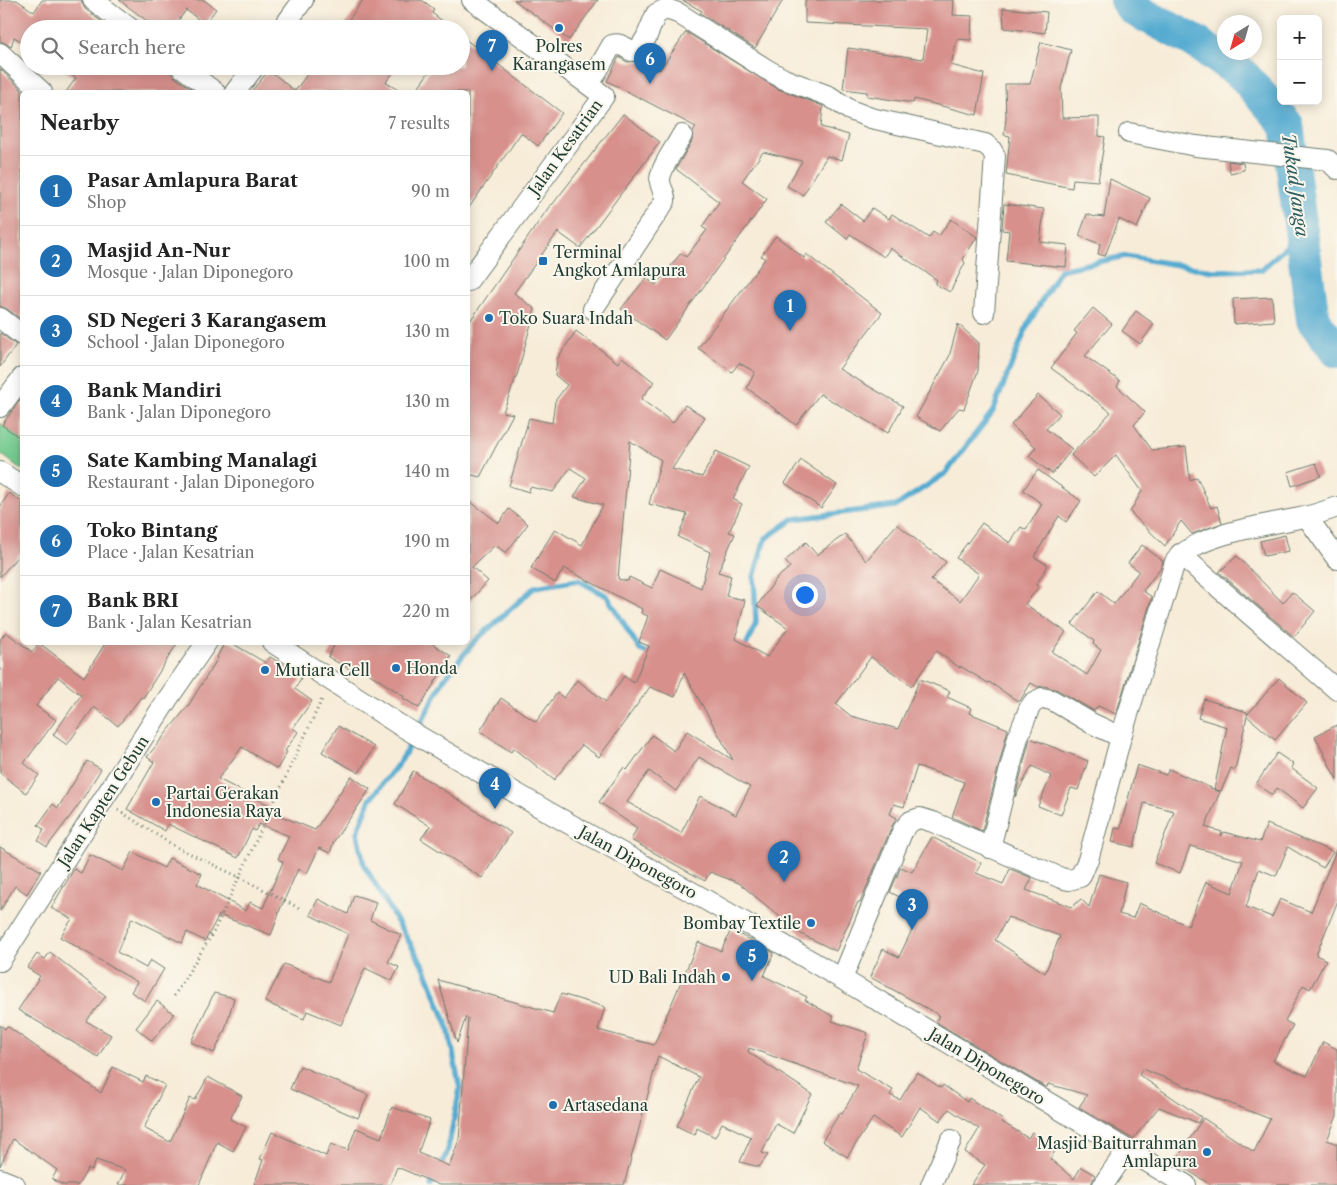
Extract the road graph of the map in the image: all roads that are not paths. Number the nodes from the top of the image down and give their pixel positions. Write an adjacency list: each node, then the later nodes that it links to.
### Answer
1 (93, 0): 4 (street)
2 (303, 0): 5 (street)
3 (472, 0): 11 (street, Jalan Kesatrian)
4 (119, 20)
5 (289, 20)
6 (0, 53): 7 (street)
7 (20, 72)
8 (24, 75): 12 (street)
9 (192, 75): 13 (street)
10 (247, 75): 14 (street)
11 (589, 85): 18 (street, Jalan Kesatrian); 20 (street)
12 (40, 90)
13 (212, 90)
14 (236, 90)
15 (1129, 134): 17 (street)
16 (682, 135): 19 (street)
17 (1337, 169)
18 (470, 278)
19 (593, 309)
20 (984, 313)
21 (0, 318): 22 (street)
22 (20, 333)
23 (20, 381): 24 (street)
24 (0, 407)
25 (0, 472): 26 (street)
26 (20, 485)
27 (1337, 507): 28 (street)
28 (1307, 517): 29 (street); 30 (street)
29 (1180, 554): 33 (street); 34 (street)
30 (1337, 559)
31 (205, 645): 36 (street, Jalan Kapten Gebun)
32 (277, 645): 37 (street, Jalan Diponegoro)
33 (1337, 690)
34 (1121, 737): 35 (street); 35 (street)
35 (990, 848): 37 (street)
36 (0, 961)
37 (842, 980): 39 (street, Jalan Diponegoro)
38 (952, 1140): 42 (street)
39 (1128, 1150): 43 (street); 44 (street, Jalan Diponegoro)
40 (0, 1178): 41 (street)
41 (15, 1185)
42 (931, 1185)
43 (1103, 1185)
44 (1186, 1185)

